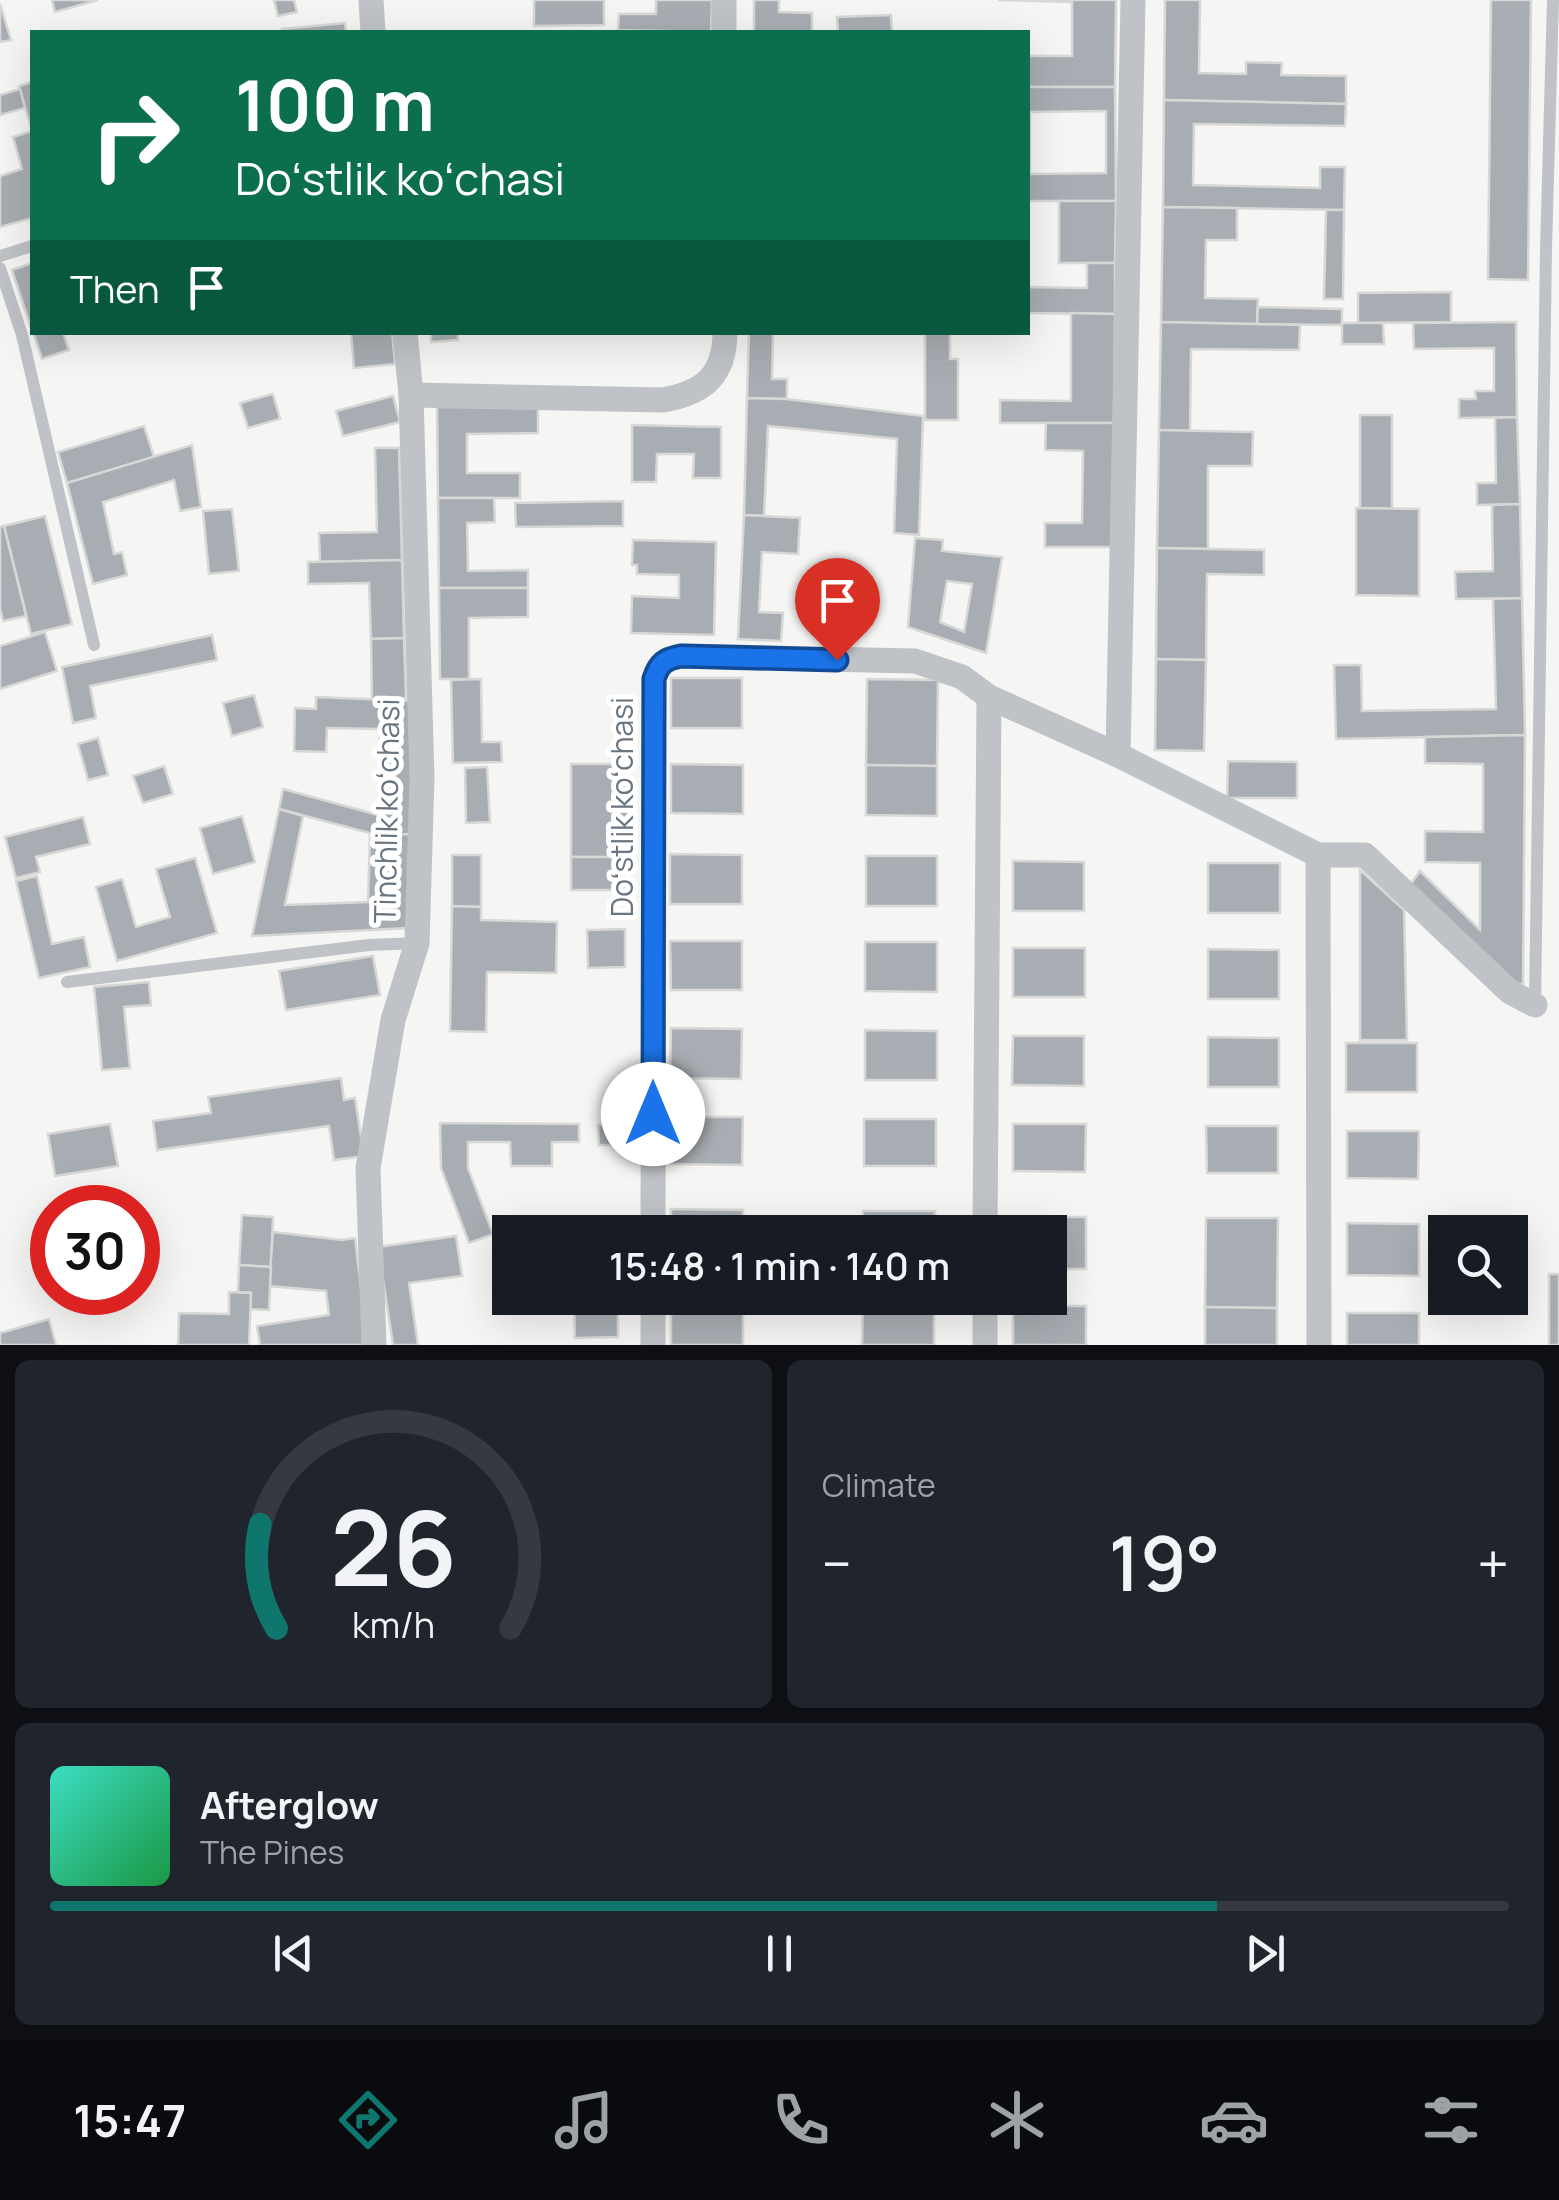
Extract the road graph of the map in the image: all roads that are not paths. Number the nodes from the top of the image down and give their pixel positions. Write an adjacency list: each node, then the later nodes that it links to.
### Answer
1 (371, 0): 5 (street)
2 (724, 0): 6 (street)
3 (1133, 0): 15 (street)
4 (1553, 0): 19 (lane)
5 (373, 30)
6 (724, 30)
7 (30, 247): 8 (lane)
8 (0, 256)
9 (0, 268): 13 (lane)
10 (405, 335): 12 (street, Tinchlik koʻchasi)
11 (725, 335): 12 (street)
12 (411, 395): 17 (street, Tinchlik koʻchasi)
13 (94, 645)
14 (989, 698): 15 (street, Doʻstlik koʻchasi); 20 (street, Doʻstlik koʻchasi); 21 (street)
15 (1118, 755): 16 (street, Doʻstlik koʻchasi)
16 (1318, 855): 19 (street); 27 (street)
17 (417, 943): 18 (lane); 24 (street, Tinchlik koʻchasi)
18 (66, 982)
19 (1535, 1005)
20 (653, 1215)
21 (986, 1215)
22 (653, 1315): 25 (street)
23 (985, 1315): 26 (street)
24 (374, 1345)
25 (653, 1345)
26 (985, 1345)
27 (1318, 1345)

